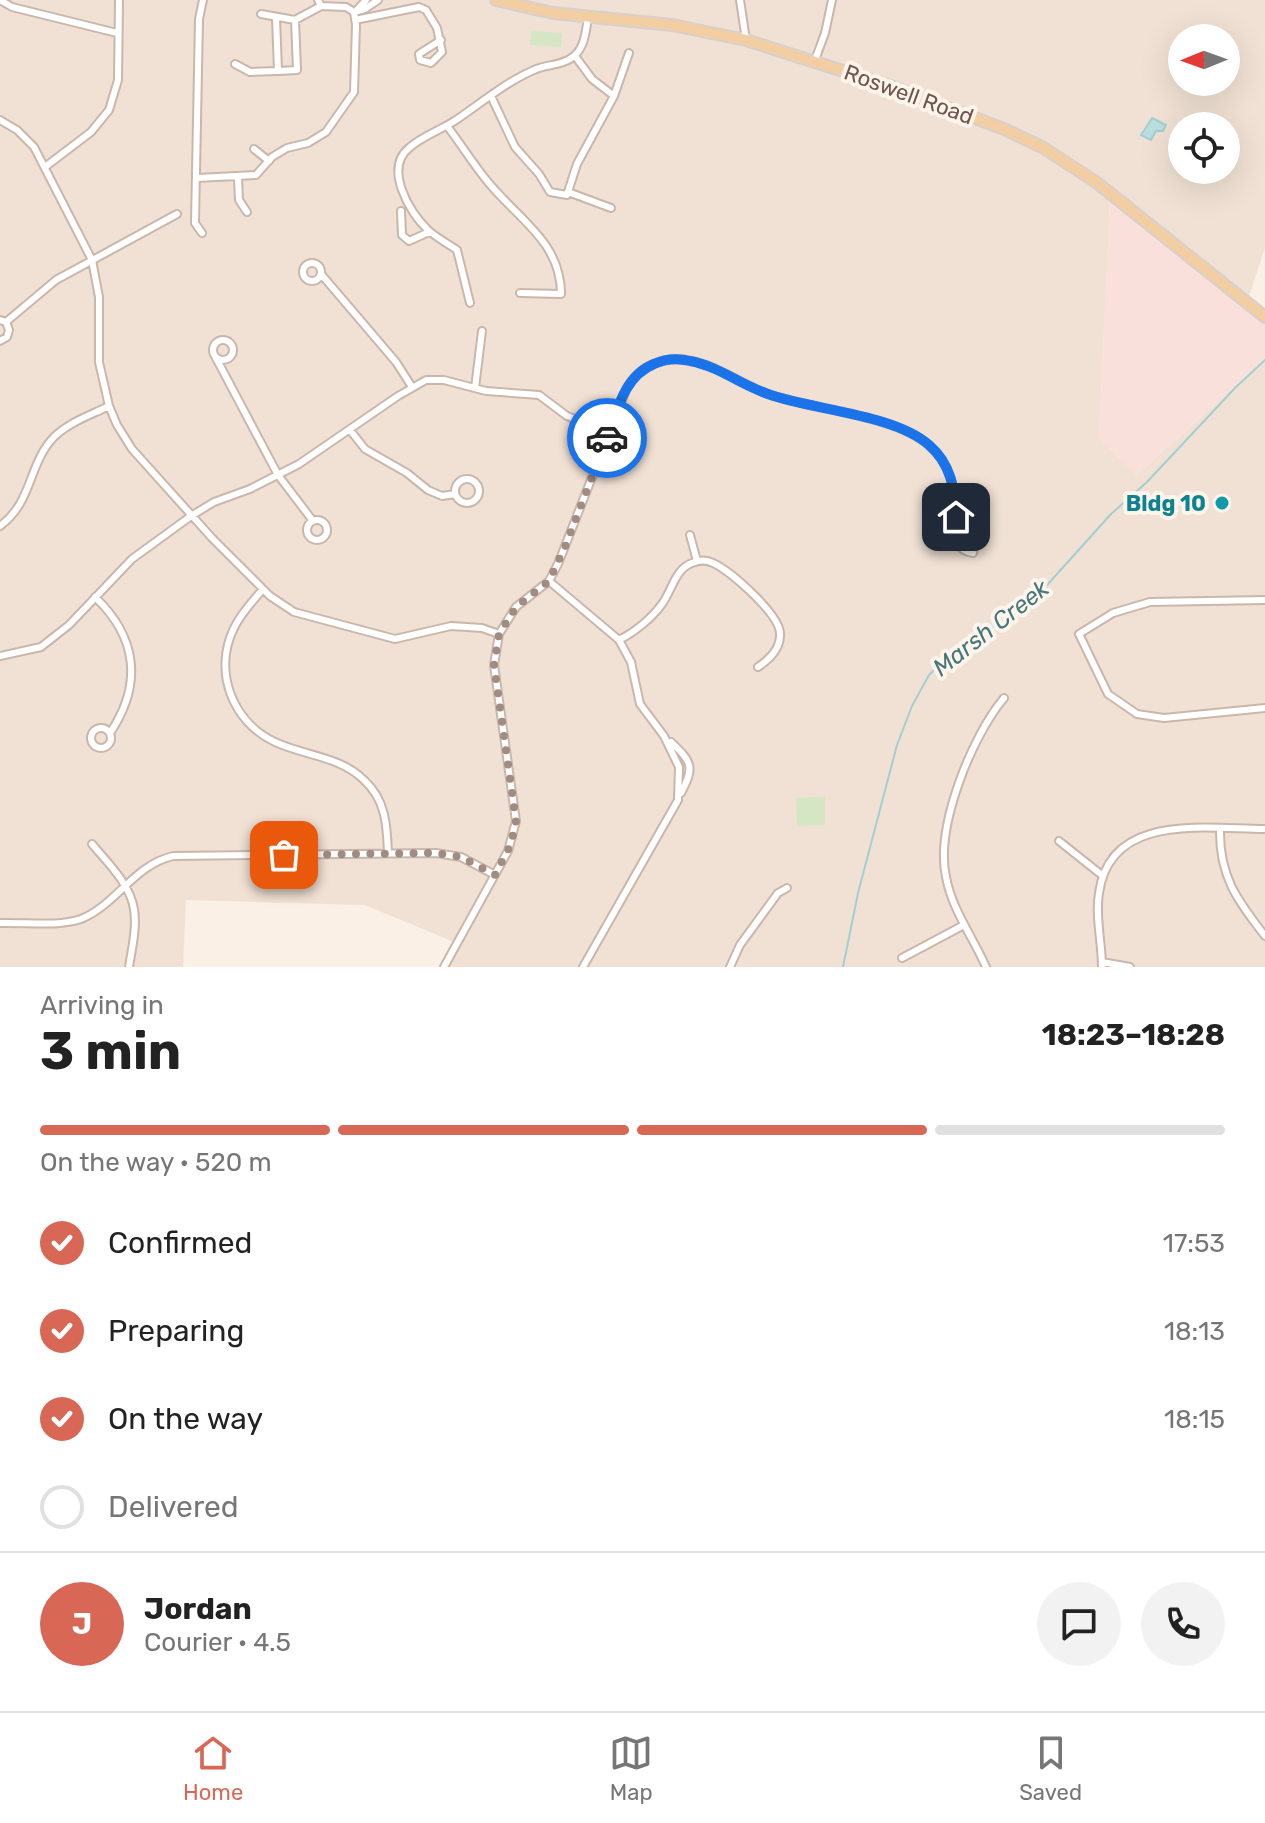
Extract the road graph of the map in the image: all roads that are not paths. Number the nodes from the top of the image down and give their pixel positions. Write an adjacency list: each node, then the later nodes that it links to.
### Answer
1 (0, 0): 16 (street)
2 (119, 0): 16 (street)
3 (203, 0): 31 (street)
4 (366, 0): 10 (street)
5 (378, 0): 10 (street)
6 (496, 0): 12 (main road, Roswell Road)
7 (740, 0): 18 (street)
8 (832, 0): 21 (street)
9 (319, 3): 10 (street); 14 (street)
10 (355, 11): 15 (street)
11 (261, 14): 13 (street)
12 (588, 17): 18 (main road, Roswell Road); 20 (street)
13 (276, 18): 14 (street); 23 (street)
14 (295, 20): 23 (street)
15 (355, 20): 17 (street); 29 (street)
16 (117, 33): 30 (street)
17 (441, 40)
18 (746, 40): 21 (main road, Roswell Road)
19 (629, 53): 25 (street)
20 (575, 56): 24 (street); 25 (street)
21 (815, 60): 44 (main road, Roswell Road)
22 (235, 64): 23 (street)
23 (278, 71)
24 (491, 96): 27 (street); 33 (street)
25 (614, 96): 33 (street)
26 (0, 120): 30 (street)
27 (447, 126): 38 (street); 42 (street)
28 (254, 149): 29 (street)
29 (269, 161): 32 (street)
30 (45, 167): 40 (street)
31 (197, 178): 32 (street); 39 (street)
32 (238, 178): 36 (street)
33 (568, 192): 34 (street)
34 (611, 208)
35 (401, 211): 38 (street)
36 (247, 212)
37 (177, 214): 40 (street)
38 (429, 232): 43 (street)
39 (202, 233)
40 (92, 260): 45 (street); 51 (street)
41 (321, 274): 49 (street)
42 (520, 293)
43 (470, 303)
44 (1265, 317)
45 (3, 321): 47 (street)
46 (482, 331): 50 (street)
47 (0, 341)
48 (216, 358): 54 (street)
49 (412, 387): 50 (street); 52 (street)
50 (475, 388): 53 (street)
51 (109, 406): 56 (street); 58 (street)
52 (350, 430): 54 (street); 55 (street)
53 (609, 432): 60 (street); 62 (street)
54 (278, 475): 56 (street); 57 (street)
55 (455, 494)
56 (191, 516): 63 (street); 64 (street)
57 (313, 521)
58 (0, 526)
59 (690, 535): 61 (street)
60 (973, 553)
61 (697, 561): 67 (street); 69 (street)
62 (549, 581): 66 (street); 67 (street)
63 (263, 589): 66 (street); 79 (street)
64 (95, 597): 68 (street); 72 (street)
65 (1265, 600): 71 (street)
66 (499, 634): 80 (street)
67 (619, 640): 73 (street)
68 (0, 656)
69 (758, 667)
70 (1004, 698): 85 (street)
71 (1265, 708)
72 (110, 733)
73 (664, 736): 74 (street); 74 (street)
74 (678, 800): 91 (street)
75 (1220, 829): 76 (street); 81 (street); 86 (street)
76 (1265, 829)
77 (1059, 841): 81 (street)
78 (92, 844): 82 (street)
79 (388, 853): 80 (street); 82 (street)
80 (495, 875): 90 (street)
81 (1103, 876): 88 (street)
82 (125, 886): 84 (street); 89 (street)
83 (787, 888): 92 (street)
84 (0, 923)
85 (964, 925): 87 (street); 93 (street)
86 (1265, 936)
87 (902, 958)
88 (1102, 964): 94 (street)
89 (129, 967)
90 (444, 967)
91 (583, 967)
92 (730, 967)
93 (986, 967)
94 (1130, 967)

